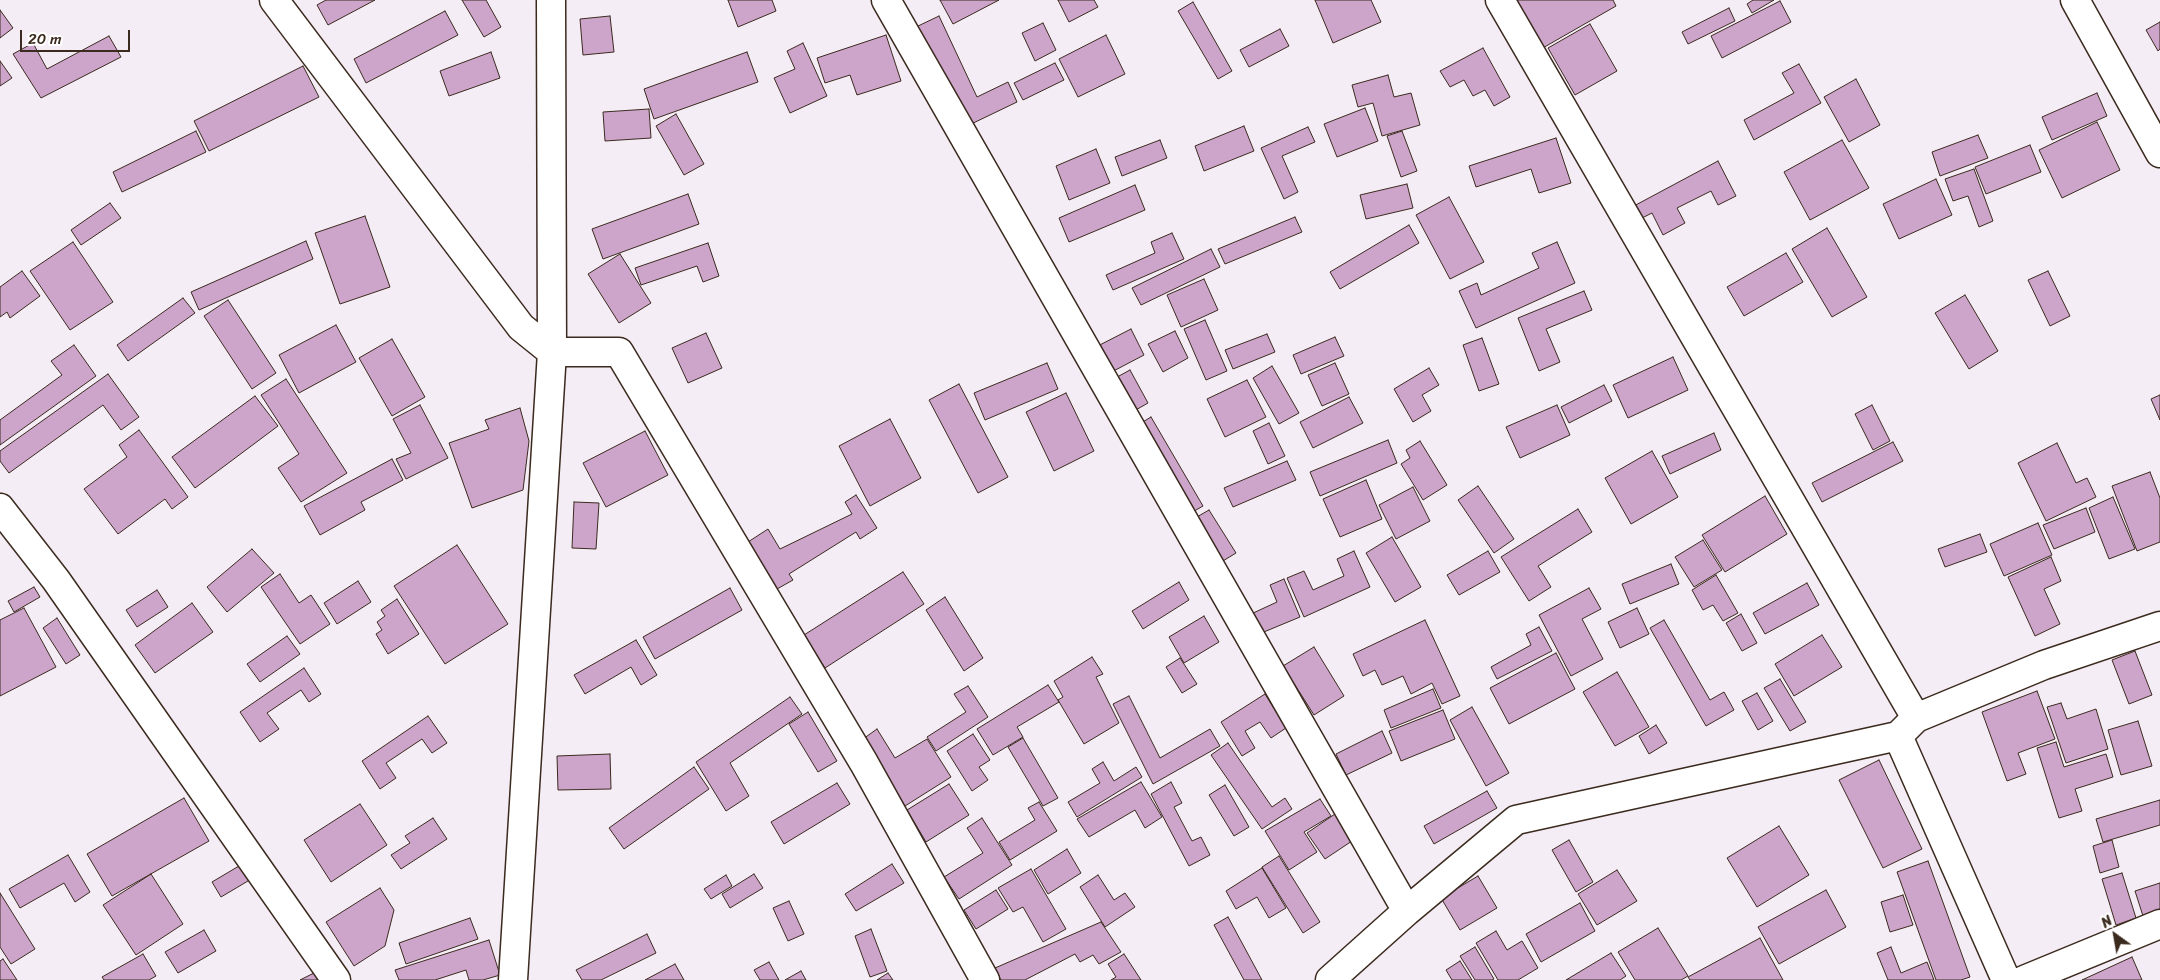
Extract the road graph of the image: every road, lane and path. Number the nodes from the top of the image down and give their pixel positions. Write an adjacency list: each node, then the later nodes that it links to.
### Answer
1 (274, 0): 7 (street)
2 (550, 0): 7 (street)
3 (886, 0): 11 (street)
4 (1500, 0): 10 (street)
5 (2075, 0): 6 (street)
6 (2160, 153)
7 (552, 352): 14 (street); 15 (street)
8 (0, 508): 13 (street)
9 (2160, 626): 10 (street)
10 (1907, 727): 11 (street); 17 (street)
11 (1407, 912): 16 (street)
12 (2160, 924): 18 (street)
13 (336, 980)
14 (514, 980)
15 (985, 980)
16 (1330, 980)
17 (2006, 980)
18 (2024, 980)

